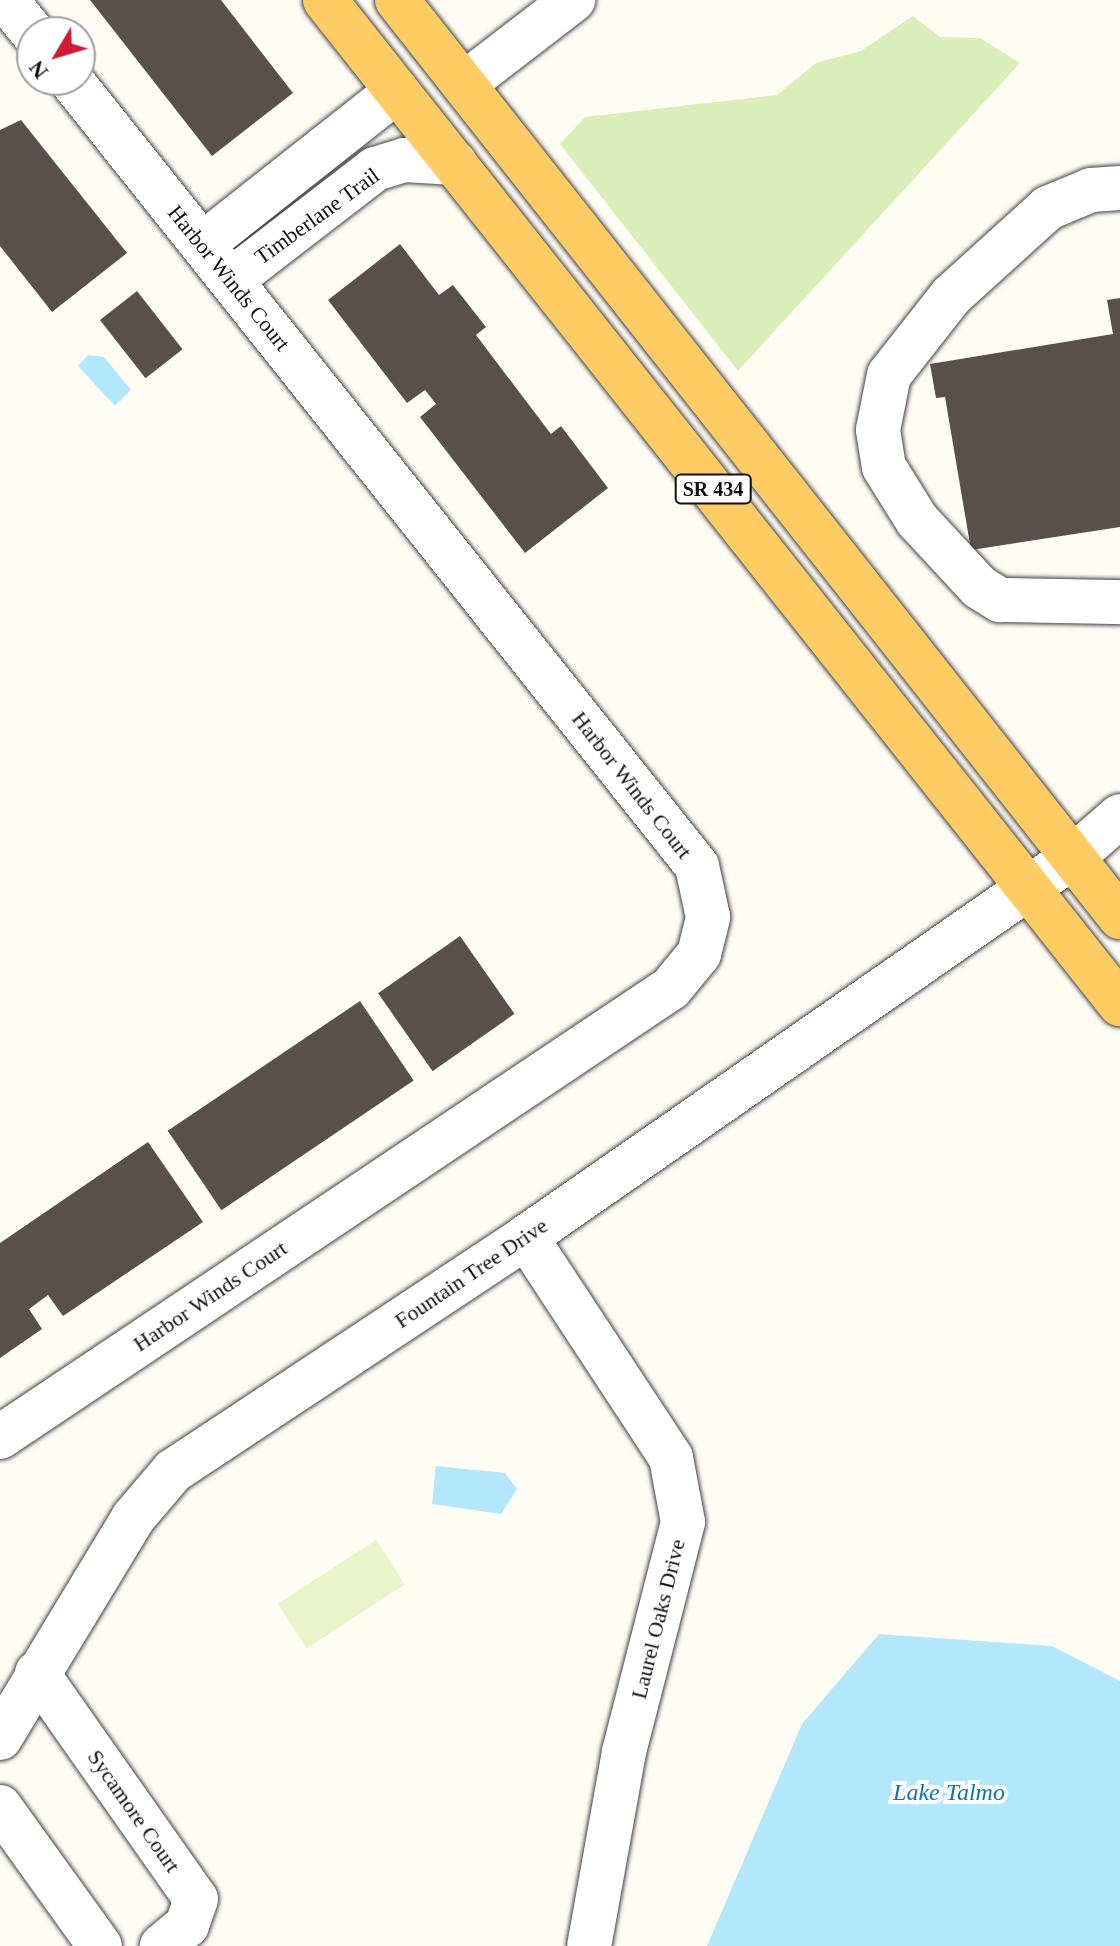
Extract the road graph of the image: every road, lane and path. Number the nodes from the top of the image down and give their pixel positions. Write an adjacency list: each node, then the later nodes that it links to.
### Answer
1 (6, 0): 4 (street)
2 (397, 0): 6 (main road, SR 434)
3 (555, 5): 6 (street)
4 (19, 16)
5 (337, 16): 6 (main road); 7 (main road, SR 434)
6 (464, 84): 9 (main road, SR 434)
7 (397, 91): 9 (main road); 10 (main road, SR 434); 11 (street, Timberlane Trail)
8 (84, 96): 14 (street, Harbor Winds Court)
9 (511, 146): 18 (main road, SR 434)
10 (455, 163): 13 (street, Timberlane Trail); 19 (main road, SR 434)
11 (288, 177): 13 (street); 14 (street, Timberlane Trail)
12 (1120, 188): 16 (street)
13 (317, 214): 15 (street, Timberlane Trail)
14 (203, 244): 15 (street, Harbor Winds Court)
15 (231, 280): 23 (street, Harbor Winds Court)
16 (1120, 602)
17 (1120, 816): 18 (street, Fountain Tree Drive)
18 (1073, 857): 19 (street, Fountain Tree Drive); 20 (main road, SR 434)
19 (1028, 888): 21 (main road, SR 434); 22 (street, Fountain Tree Drive)
20 (1120, 917)
21 (1120, 1004)
22 (526, 1237): 24 (street, Fountain Tree Drive); 29 (street, Laurel Oaks Drive)
23 (0, 1437)
24 (37, 1673): 25 (street, Fountain Tree Drive); 28 (street, Sycamore Court)
25 (0, 1738)
26 (0, 1807): 27 (street)
27 (100, 1946)
28 (162, 1946)
29 (589, 1946)

